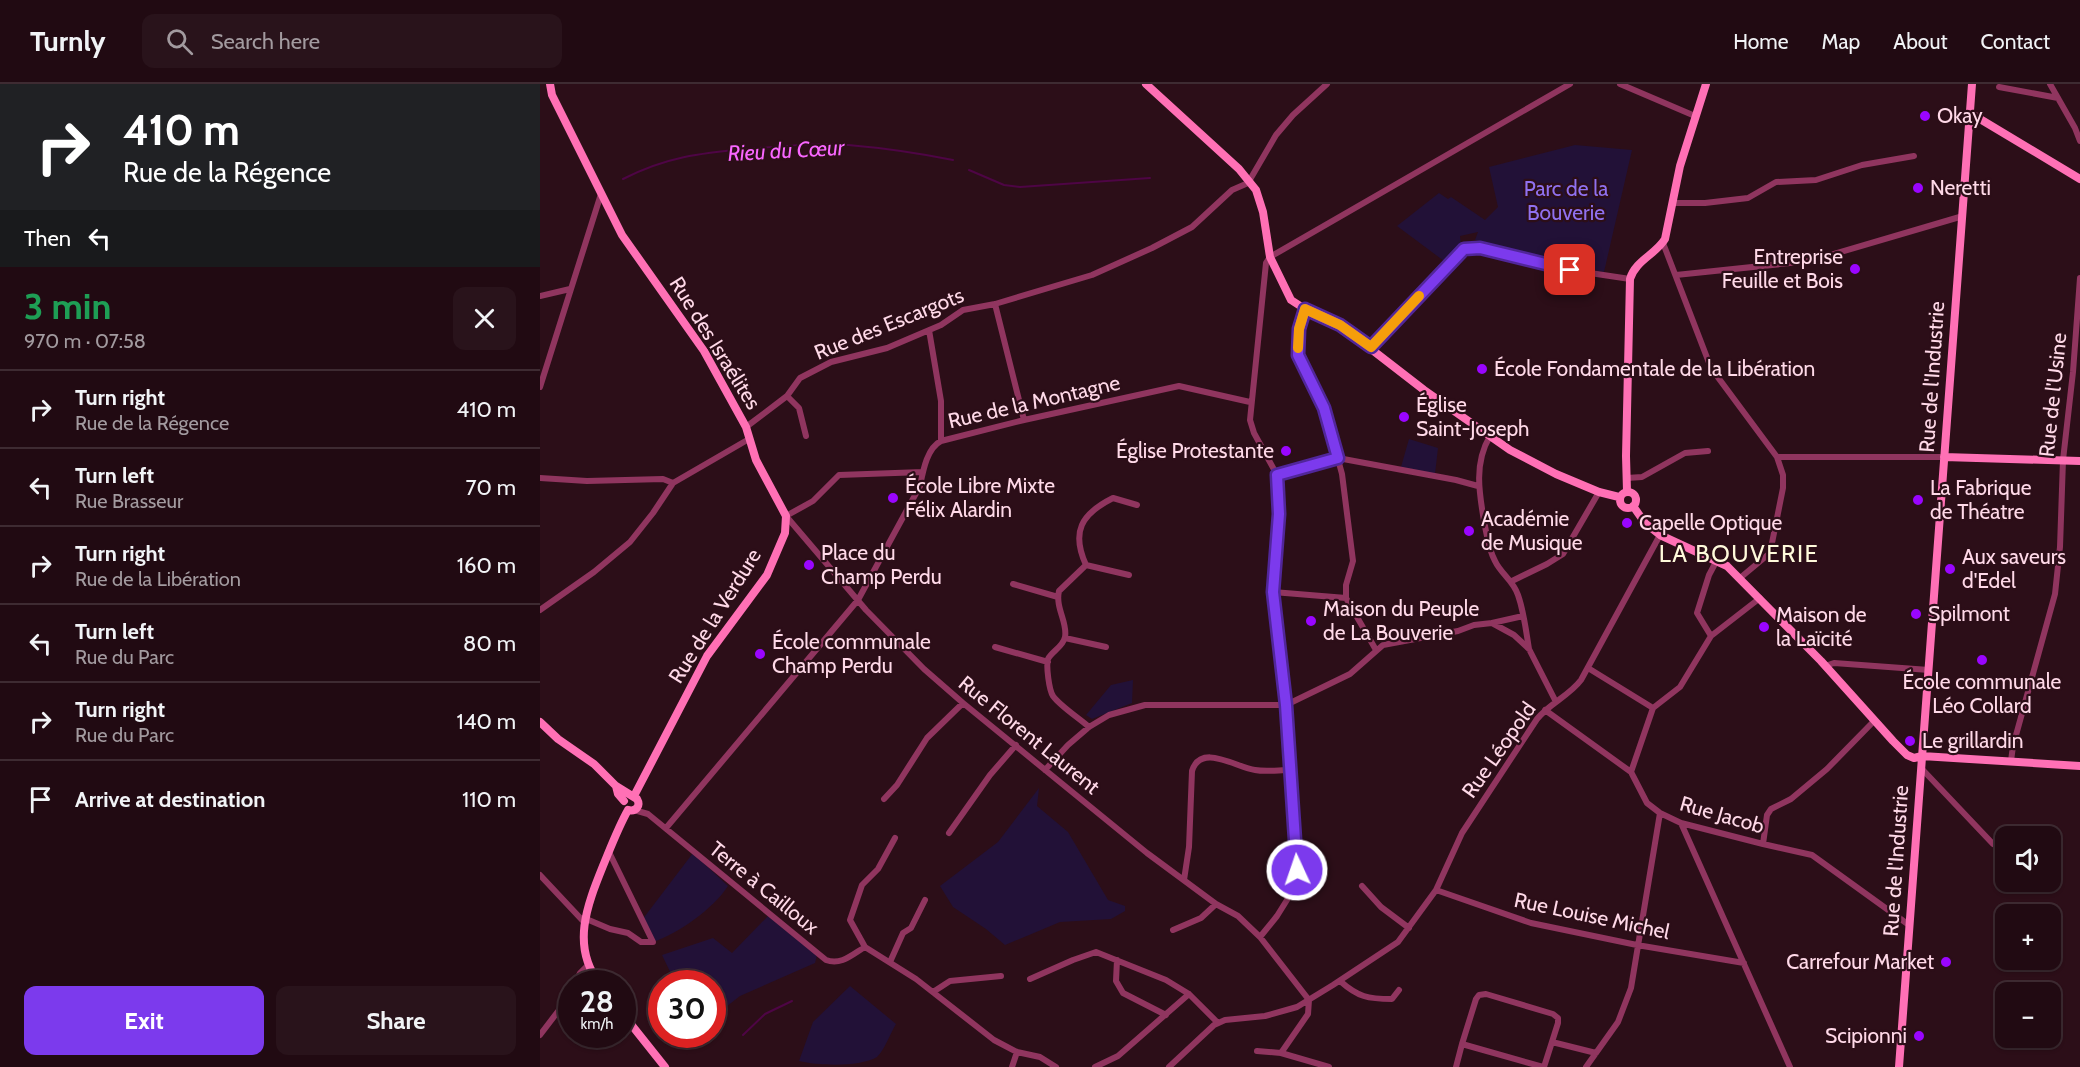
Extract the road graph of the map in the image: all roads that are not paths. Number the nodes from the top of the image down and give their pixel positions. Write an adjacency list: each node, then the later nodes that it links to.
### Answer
1 (550, 84): 17 (street, Rue des Israélites)
2 (1146, 84): 16 (street)
3 (1327, 84): 16 (street)
4 (1570, 84): 21 (street)
5 (1620, 84): 12 (street)
6 (1706, 84): 12 (street)
7 (1972, 84): 11 (street, Rue de l'Industrie)
8 (2050, 84): 10 (street)
9 (1999, 87): 10 (street)
10 (2058, 98): 13 (street)
11 (1970, 113): 15 (street); 19 (street, Rue de l'Industrie)
12 (1695, 116): 18 (street)
13 (2080, 141)
14 (1914, 156): 18 (street)
15 (2080, 179)
16 (1248, 183): 21 (street); 27 (street, Rue des Escargots)
17 (601, 194): 25 (street); 35 (street, Rue des Israélites)
18 (1673, 203): 20 (street)
19 (1963, 216): 22 (street); 42 (street, Rue de l'Industrie)
20 (1663, 243): 22 (street); 24 (street)
21 (1270, 257): 28 (street); 33 (street)
22 (1677, 275): 41 (street)
23 (2080, 278): 44 (street, Rue de l'Usine)
24 (1630, 279): 30 (street); 49 (street)
25 (570, 289): 26 (street); 31 (street)
26 (540, 296)
27 (994, 304): 29 (street, Rue des Escargots); 34 (street)
28 (1305, 309): 30 (street); 43 (street)
29 (929, 330): 32 (street, Rue des Escargots); 39 (street)
30 (1371, 347): 37 (street)
31 (540, 387)
32 (787, 396): 35 (street, Rue des Escargots); 36 (street)
33 (1250, 402): 34 (street, Rue de la Montagne); 47 (street)
34 (1024, 420): 39 (street, Rue de la Montagne)
35 (746, 427): 38 (street, Rue des Israélites)
36 (806, 436)
37 (1490, 436): 51 (street); 53 (street)
38 (749, 439): 50 (street); 57 (street, Rue des Israélites)
39 (941, 441): 46 (street, Rue de la Montagne)
40 (1708, 451): 49 (street)
41 (1777, 457): 42 (street); 62 (street)
42 (1944, 457): 44 (street); 82 (street, Rue de l'Industrie)
43 (1338, 458): 47 (street); 51 (street); 67 (street)
44 (2063, 460): 45 (street); 93 (street, Rue de l'Usine)
45 (2080, 461)
46 (923, 472): 57 (street); 69 (street, Rue de la Montagne)
47 (1277, 475): 65 (street)
48 (540, 478): 50 (street)
49 (1627, 478): 52 (street)
50 (673, 483): 70 (street)
51 (1478, 486): 63 (street)
52 (1627, 491): 54 (street); 56 (street)
53 (1599, 492): 54 (street); 63 (street)
54 (1619, 497): 56 (street)
55 (1137, 505): 60 (street)
56 (1633, 506): 58 (street)
57 (786, 516): 69 (street); 100 (street, Rue de la Verdure)
58 (1660, 536): 59 (street); 81 (street, Rue Léopold)
59 (1717, 560): 62 (street); 73 (street)
60 (1086, 565): 61 (street); 66 (street)
61 (1129, 574)
62 (1740, 578): 68 (street)
63 (1512, 581): 71 (street)
64 (1013, 584): 66 (street)
65 (1273, 592): 67 (street); 85 (street)
66 (1058, 597): 74 (street)
67 (1346, 598): 78 (street)
68 (1760, 598): 73 (street); 80 (street)
69 (858, 600): 84 (street, Rue Florent Laurent); 103 (street, Rue de la Montagne)
70 (540, 610)
71 (1523, 616): 72 (street); 77 (street)
72 (1492, 623): 77 (street); 78 (street)
73 (1711, 636): 86 (street)
74 (1065, 638): 76 (street); 79 (street)
75 (995, 647): 79 (street)
76 (1106, 647)
77 (1529, 649): 83 (street)
78 (1376, 650): 85 (street)
79 (1048, 662): 90 (street)
80 (1826, 666): 82 (street); 88 (street)
81 (1588, 668): 83 (street, Rue Léopold); 86 (street)
82 (1929, 669): 92 (street, Rue de l'Industrie)
83 (1556, 702): 87 (street, Rue Léopold)
84 (963, 703): 91 (street, Rue Florent Laurent); 99 (street)
85 (1286, 705): 90 (street); 97 (street)
86 (1653, 708): 98 (street)
87 (1545, 710): 98 (street, Rue Jacob); 112 (street, Rue Léopold)
88 (1874, 721): 92 (street); 106 (street)
89 (540, 722): 100 (street)
90 (1089, 727): 96 (street)
91 (1016, 746): 96 (street, Rue Florent Laurent); 104 (street)
92 (1922, 756): 93 (street); 95 (street, Rue de l'Industrie)
93 (2011, 762): 94 (street)
94 (2080, 766)
95 (1921, 768): 107 (street); 116 (street, Rue de l'Industrie)
96 (1045, 770): 110 (street, Rue Florent Laurent)
97 (1290, 770): 110 (street); 119 (street)
98 (1631, 772): 101 (street, Rue Jacob)
99 (885, 799)
100 (631, 803): 103 (street, Terre à Cailloux); 108 (street, Rue de la Verdure)
101 (1660, 813): 102 (street, Rue Jacob); 120 (street)
102 (1681, 823): 106 (street, Rue Jacob); 124 (street)
103 (666, 828): 121 (street, Terre à Cailloux)
104 (949, 833)
105 (895, 838): 121 (street)
106 (1763, 844): 116 (street, Rue Jacob)
107 (1993, 844)
108 (609, 852): 115 (street, Rue de la Verdure); 115 (street)
109 (540, 875): 115 (street)
110 (1184, 880): 114 (street, Rue Florent Laurent)
111 (1362, 886): 117 (street)
112 (1436, 890): 117 (street, Rue Léopold); 120 (street, Rue Louise Michel)
113 (925, 900): 123 (street)
114 (1216, 904): 118 (street); 119 (street, Rue Florent Laurent)
115 (584, 920): 125 (street)
116 (1909, 925): 156 (street, Rue de l'Industrie)
117 (1409, 928): 130 (street, Rue Léopold)
118 (1173, 930)
119 (1260, 937): 134 (street, Rue Florent Laurent)
120 (1637, 945): 124 (street, Rue Louise Michel); 145 (street)
121 (865, 947): 123 (street)
122 (1118, 960): 129 (street); 133 (street); 136 (street)
123 (890, 962): 132 (street)
124 (1744, 963): 155 (street)
125 (588, 965): 126 (street); 127 (street)
126 (583, 970)
127 (591, 970)
128 (1001, 976): 132 (street)
129 (1030, 979)
130 (1340, 981): 131 (street); 134 (street, Rue Léopold)
131 (1399, 990)
132 (933, 992): 143 (street)
133 (1189, 994): 136 (street); 137 (street)
134 (1309, 1000): 137 (street, Rue Léopold); 144 (street)
135 (558, 1011): 139 (street)
136 (1166, 1015): 149 (street)
137 (1218, 1023): 150 (street, Rue Léopold)
138 (636, 1031): 146 (street)
139 (540, 1035)
140 (1552, 1042): 141 (street); 145 (street); 153 (street)
141 (1462, 1044): 152 (street); 153 (street)
142 (1257, 1051): 144 (street)
143 (1017, 1052): 147 (street); 148 (street)
144 (1281, 1053): 151 (street)
145 (1596, 1053): 154 (street)
146 (665, 1067)
147 (1012, 1067)
148 (1056, 1067)
149 (1095, 1067)
150 (1168, 1067)
151 (1329, 1067)
152 (1456, 1067)
153 (1544, 1067)
154 (1586, 1067)
155 (1790, 1067)
156 (1899, 1067)

